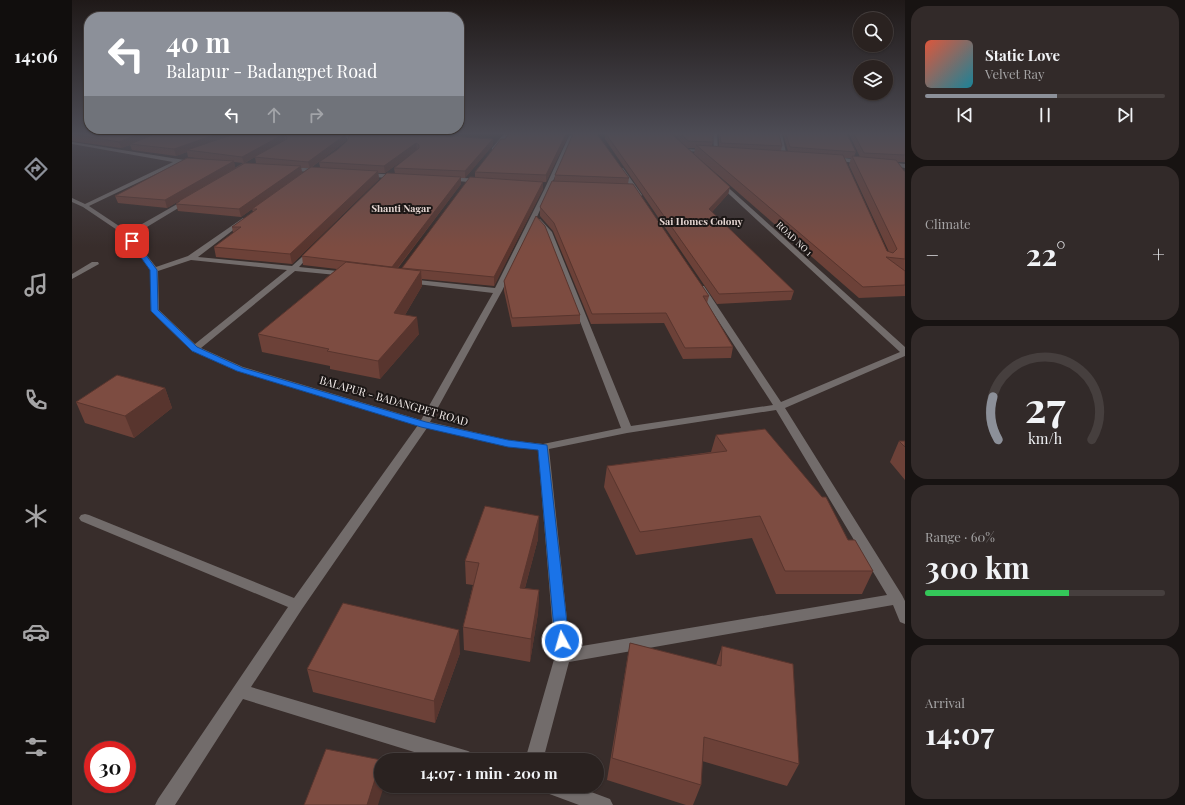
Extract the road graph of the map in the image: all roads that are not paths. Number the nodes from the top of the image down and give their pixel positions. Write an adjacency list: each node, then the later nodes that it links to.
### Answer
1 (153, 172): 22 (street)
2 (310, 172): 9 (street)
3 (324, 172): 4 (street)
4 (327, 172)
5 (392, 172): 11 (street)
6 (555, 172): 24 (street)
7 (622, 172): 21 (street)
8 (356, 174): 11 (street)
9 (305, 175)
10 (473, 175): 15 (street)
11 (386, 176): 13 (street); 16 (street)
12 (713, 176): 37 (street, ROAD NO 1)
13 (401, 177)
14 (438, 179): 15 (street)
15 (469, 180): 17 (street); 18 (street)
16 (380, 182)
17 (485, 182)
18 (464, 187)
19 (193, 197): 25 (street)
20 (72, 200): 22 (street)
21 (644, 203)
22 (85, 206): 25 (street)
23 (248, 216): 27 (street)
24 (534, 216): 35 (street); 40 (street)
25 (128, 235): 30 (street)
26 (315, 246): 29 (street)
27 (191, 258): 29 (street); 30 (street)
28 (95, 264): 32 (street)
29 (294, 268): 31 (street); 36 (street)
30 (154, 270): 36 (street, BALAPUR - BADANGPET ROAD)
31 (356, 275)
32 (72, 278)
33 (403, 281): 35 (street)
34 (696, 282): 38 (street)
35 (498, 291): 39 (street)
36 (195, 349): 39 (street, BALAPUR - BADANGPET ROAD)
37 (905, 353): 38 (street, BALAPUR - BADANGPET ROAD)
38 (779, 407): 40 (street, BALAPUR - BADANGPET ROAD); 43 (street)
39 (424, 424): 41 (street, BALAPUR - BADANGPET ROAD); 44 (street)
40 (627, 430): 41 (street, BALAPUR - BADANGPET ROAD)
41 (543, 448): 46 (street)
42 (85, 518): 44 (street)
43 (896, 599): 45 (street); 46 (street)
44 (297, 604): 47 (street)
45 (905, 618)
46 (563, 656): 49 (street)
47 (240, 691): 48 (street); 51 (street)
48 (445, 753)
49 (536, 753)
50 (570, 793): 52 (street)
51 (164, 805)
52 (604, 805)

